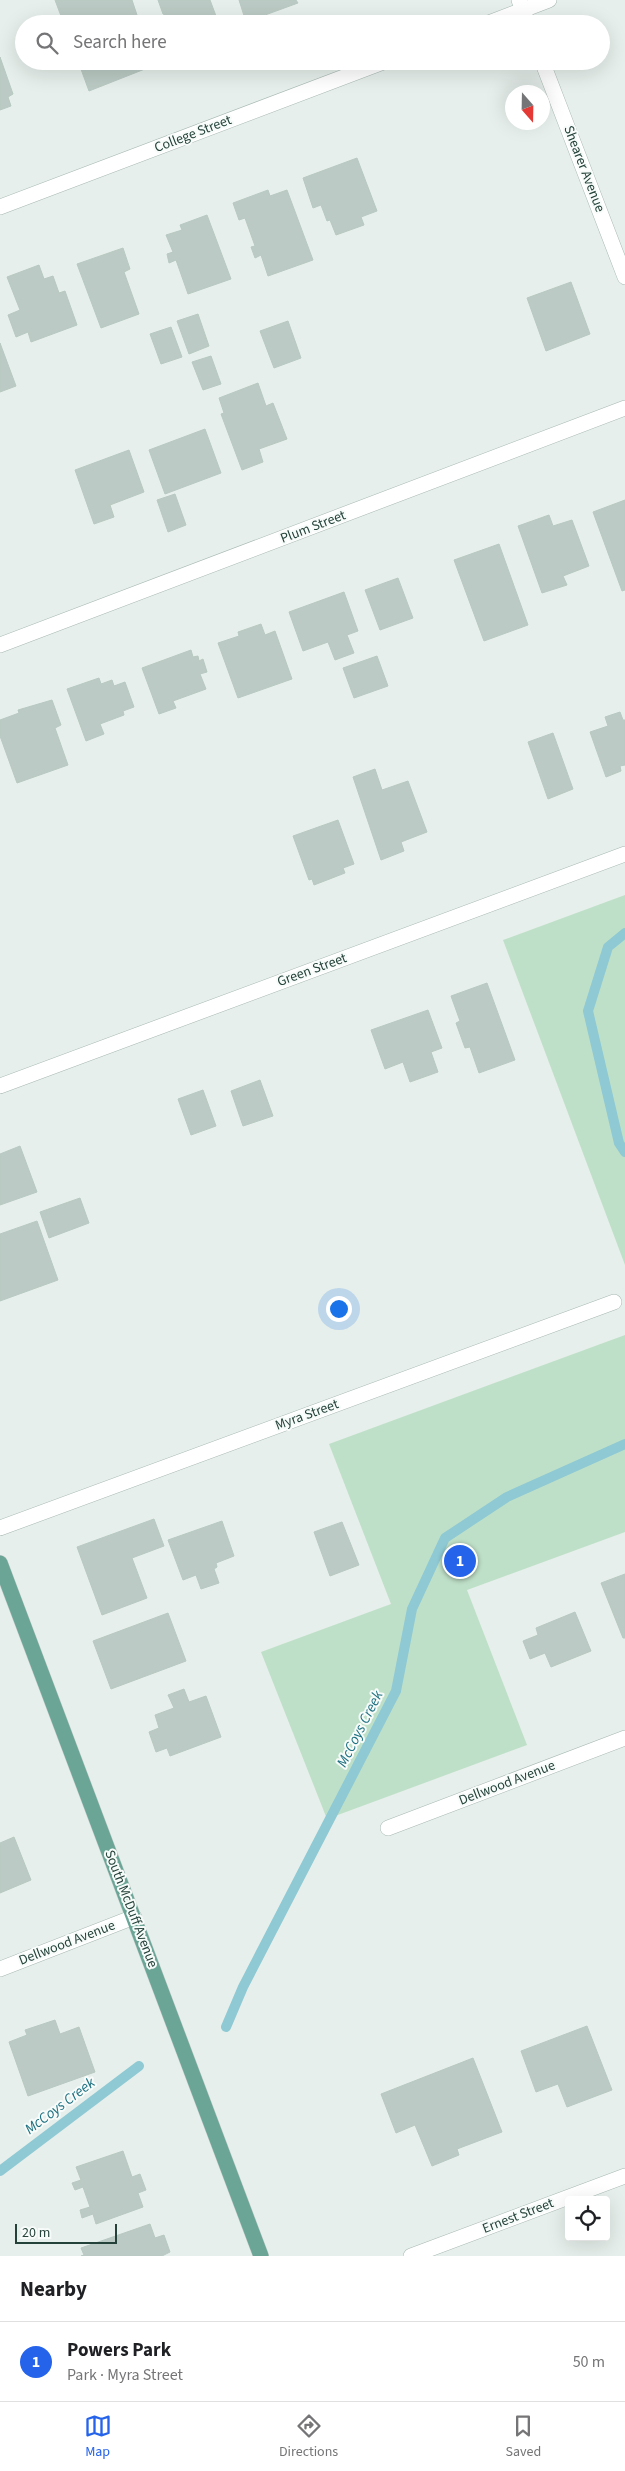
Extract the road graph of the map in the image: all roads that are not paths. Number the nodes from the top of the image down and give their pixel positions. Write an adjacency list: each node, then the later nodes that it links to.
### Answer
1 (549, 0): 2 (street)
2 (523, 11)
3 (362, 70): 5 (street, College Street)
4 (545, 70): 6 (street, Shearer Avenue)
5 (0, 207)
6 (625, 278)
7 (625, 408): 8 (street, Plum Street)
8 (0, 645)
9 (625, 854): 10 (street, Green Street)
10 (0, 1086)
11 (614, 1302): 12 (street, Myra Street)
12 (0, 1528)
13 (0, 1563): 16 (main road, South McDuff Avenue)
14 (625, 1738): 15 (street, Dellwood Avenue)
15 (388, 1828)
16 (134, 1917): 17 (street, Dellwood Avenue); 19 (main road, South McDuff Avenue)
17 (0, 1969)
18 (625, 2176): 20 (street, Ernest Street)
19 (261, 2256)
20 (411, 2256)

